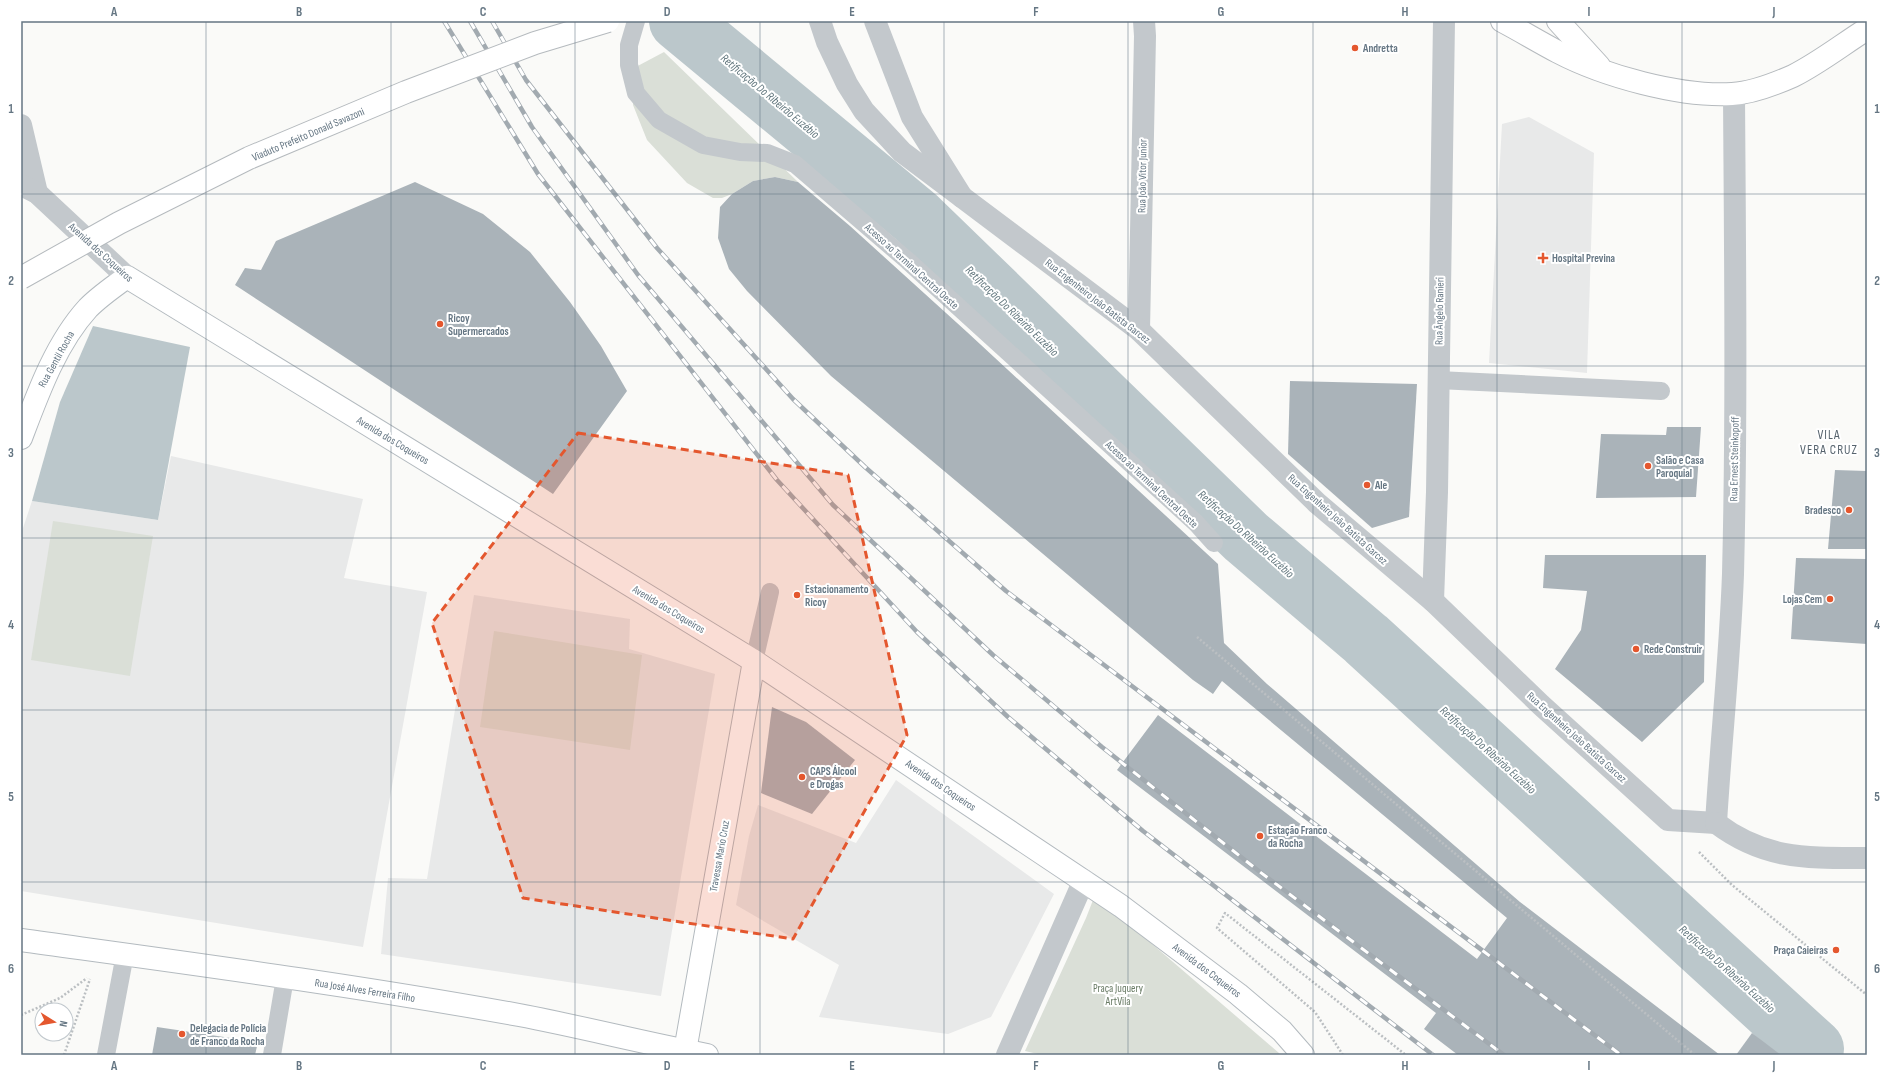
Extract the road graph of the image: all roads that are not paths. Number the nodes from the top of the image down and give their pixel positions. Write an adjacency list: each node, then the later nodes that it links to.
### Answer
1 (608, 21): 16 (main road, Viaduto Prefeito Donald Savazoni, bridge)
2 (636, 21): 21 (lane, Acesso ao Terminal Central Oeste)
3 (820, 21): 14 (street, Rua Engenheiro João Batista Garcez)
4 (875, 21): 14 (street, Rua Engenheiro João Batista Garcez)
5 (1144, 21): 17 (street, Rua João Vitor Junior)
6 (1444, 21): 18 (street, Rua Ângelo Ranieri)
7 (1502, 21): 10 (main road)
8 (1558, 21): 10 (main road)
9 (1867, 29): 11 (main road)
10 (1603, 70): 11 (main road)
11 (1734, 94): 25 (street, Rua Ernest Steinkopoff)
12 (21, 125): 13 (street)
13 (29, 189): 15 (street, Avenida dos Coqueiros)
14 (962, 198): 17 (street, Rua Engenheiro João Batista Garcez)
15 (127, 277): 20 (main road, Rua Gentil Rocha); 24 (main road, Avenida dos Coqueiros)
16 (21, 278)
17 (1140, 330): 23 (street, Rua Engenheiro João Batista Garcez)
18 (1438, 380): 19 (lane); 23 (street, Rua Ângelo Ranieri)
19 (1661, 391)
20 (21, 438)
21 (1214, 543)
22 (770, 592): 24 (lane)
23 (1433, 601): 25 (street, Rua Engenheiro João Batista Garcez)
24 (754, 661): 27 (main road, Avenida dos Coqueiros); 31 (main road, Travessa Mario Cruz)
25 (1716, 823): 26 (street)
26 (1867, 858)
27 (1084, 880): 35 (street); 36 (main road, Avenida dos Coqueiros)
28 (21, 940): 29 (main road, Rua José Alves Ferreira Filho)
29 (125, 954): 30 (main road, Rua José Alves Ferreira Filho); 32 (lane)
30 (284, 978): 31 (main road, Rua José Alves Ferreira Filho); 33 (lane)
31 (685, 1051): 34 (main road, Rua José Alves Ferreira Filho)
32 (106, 1055)
33 (272, 1055)
34 (707, 1055)
35 (1007, 1055)
36 (1303, 1055)

